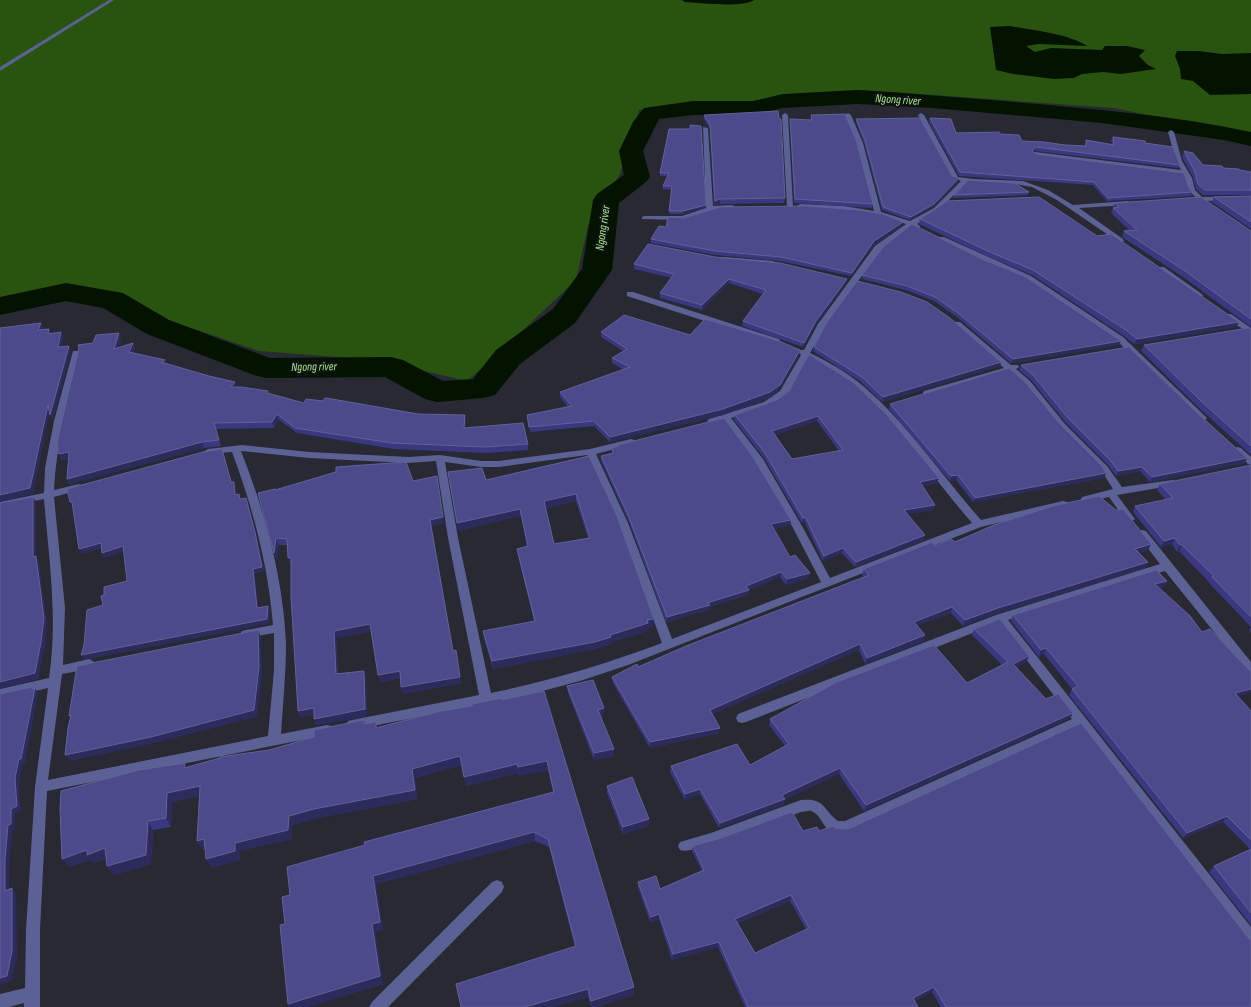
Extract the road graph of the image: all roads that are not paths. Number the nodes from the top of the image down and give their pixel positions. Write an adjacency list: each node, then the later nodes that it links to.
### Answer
1 (112, 0): 2 (street)
2 (0, 69)
3 (785, 115): 21 (street)
4 (848, 115): 21 (street)
5 (921, 115): 10 (street)
6 (705, 128): 20 (street)
7 (1171, 132): 9 (street)
8 (1035, 154): 9 (street)
9 (1186, 173): 15 (street)
10 (966, 180): 12 (street); 23 (street)
11 (1042, 198): 12 (street)
12 (1057, 198): 18 (street)
13 (1251, 198): 15 (street)
14 (1188, 199): 15 (street)
15 (1200, 200): 19 (street)
16 (1138, 202): 18 (street)
17 (737, 207): 20 (street)
18 (1070, 207): 26 (street)
19 (1213, 208)
20 (710, 209): 22 (street)
21 (878, 213): 23 (street)
22 (644, 218)
23 (911, 224): 24 (street); 41 (street)
24 (922, 230)
25 (933, 235): 39 (street)
26 (1130, 248)
27 (720, 258): 28 (street)
28 (780, 264)
29 (1154, 264): 31 (street)
30 (630, 294): 36 (street)
31 (1203, 298)
32 (1222, 311): 34 (street)
33 (952, 320): 43 (street)
34 (1249, 331): 35 (street)
35 (1232, 332)
36 (782, 343)
37 (1146, 347): 39 (street)
38 (793, 348): 41 (street)
39 (1128, 349): 47 (street)
40 (76, 353): 58 (street)
41 (804, 353): 45 (street); 60 (street)
42 (1023, 366): 43 (street)
43 (1010, 368): 44 (street); 57 (street)
44 (921, 395)
45 (726, 418): 46 (street); 62 (street)
46 (702, 424)
47 (1210, 424)
48 (642, 439): 51 (street)
49 (1230, 443): 54 (street)
50 (235, 449): 52 (street); 53 (street); 64 (street)
51 (590, 452): 53 (street); 66 (street)
52 (196, 454)
53 (440, 458): 71 (street)
54 (1251, 462)
55 (1180, 482): 57 (street)
56 (86, 485): 58 (street)
57 (1115, 492): 60 (street); 61 (street)
58 (49, 495): 59 (street); 69 (street)
59 (0, 505)
60 (979, 524): 62 (street)
61 (1168, 566): 63 (street); 68 (street)
62 (827, 583): 66 (street)
63 (1000, 618): 72 (street); 73 (street)
64 (279, 628): 65 (street); 74 (street)
65 (233, 636)
66 (668, 645): 71 (street)
67 (102, 661): 69 (street)
68 (1251, 670)
69 (55, 676): 70 (street); 75 (street)
70 (0, 694)
71 (486, 698): 74 (street)
72 (742, 718)
73 (1080, 721): 76 (street); 78 (street)
74 (274, 740): 75 (street)
75 (41, 787): 79 (street)
76 (685, 846)
77 (497, 887): 81 (street)
78 (1251, 939)
79 (32, 1000): 80 (street)
80 (0, 1002)
81 (377, 1007)

